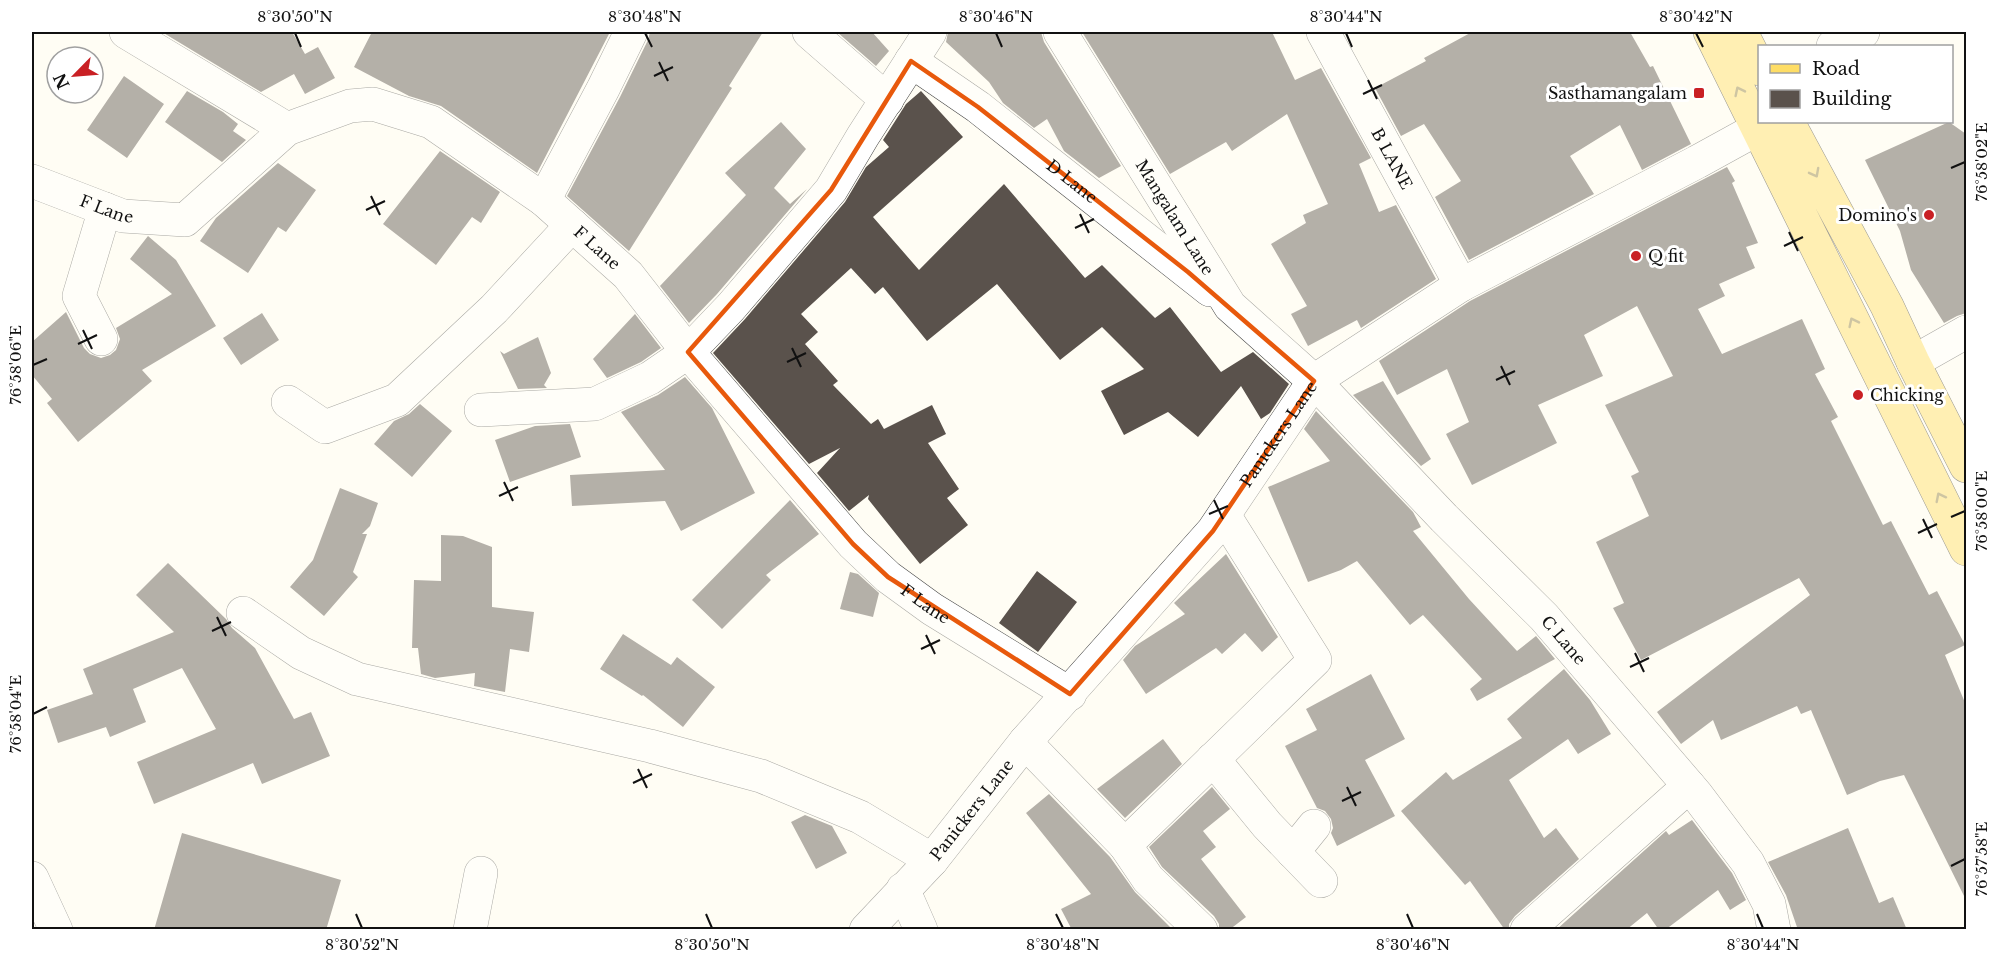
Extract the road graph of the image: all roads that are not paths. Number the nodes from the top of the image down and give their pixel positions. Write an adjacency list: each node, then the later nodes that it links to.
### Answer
1 (126, 32): 16 (street)
2 (631, 32): 18 (street)
3 (809, 32): 13 (street)
4 (930, 32): 11 (street)
5 (1060, 32): 22 (street, Mangalam Lane)
6 (1323, 32): 21 (street, B LANE)
7 (1710, 32): 14 (main road, one-way to 7)
8 (1742, 32): 12 (main road)
9 (1863, 32): 10 (street)
10 (1835, 45)
11 (911, 60): 13 (street); 22 (street, D Lane)
12 (1758, 65)
13 (887, 100): 25 (street)
14 (1758, 104)
15 (1772, 125): 21 (street, Panickers Lane); 26 (main road, one-way to 26); 32 (main road, one-way to 15)
16 (287, 129): 18 (street, F Lane); 19 (street, F Lane)
17 (32, 182): 19 (street, F Lane)
18 (544, 200): 20 (street, F Lane)
19 (105, 209): 24 (street)
20 (572, 225): 25 (street, F Lane); 28 (street)
21 (1461, 285): 27 (street, Panickers Lane)
22 (1230, 306): 27 (street, Mangalam Lane)
23 (1966, 332): 26 (street)
24 (101, 339)
25 (688, 352): 29 (street); 34 (street, F Lane)
26 (1913, 362): 30 (main road)
27 (1314, 381): 31 (street, Panickers Lane); 37 (street, C Lane)
28 (288, 402)
29 (480, 410)
30 (1966, 466)
31 (1224, 515): 34 (street, Panickers Lane); 36 (street)
32 (1966, 549)
33 (243, 613): 41 (street)
34 (1070, 694): 35 (street, Panickers Lane)
35 (1025, 742): 39 (street); 41 (street, Panickers Lane)
36 (1213, 759): 39 (street); 40 (street)
37 (1689, 786): 51 (street); 52 (street, C Lane)
38 (1314, 826): 40 (street)
39 (1125, 845): 50 (street)
40 (1293, 852): 44 (street)
41 (932, 860): 45 (street, Panickers Lane)
42 (481, 873): 47 (street)
43 (32, 878): 46 (street)
44 (1322, 881)
45 (903, 889): 48 (street, Panickers Lane); 49 (street)
46 (56, 930)
47 (470, 930)
48 (866, 930)
49 (921, 930)
50 (1201, 930)
51 (1527, 930)
52 (1774, 930)

